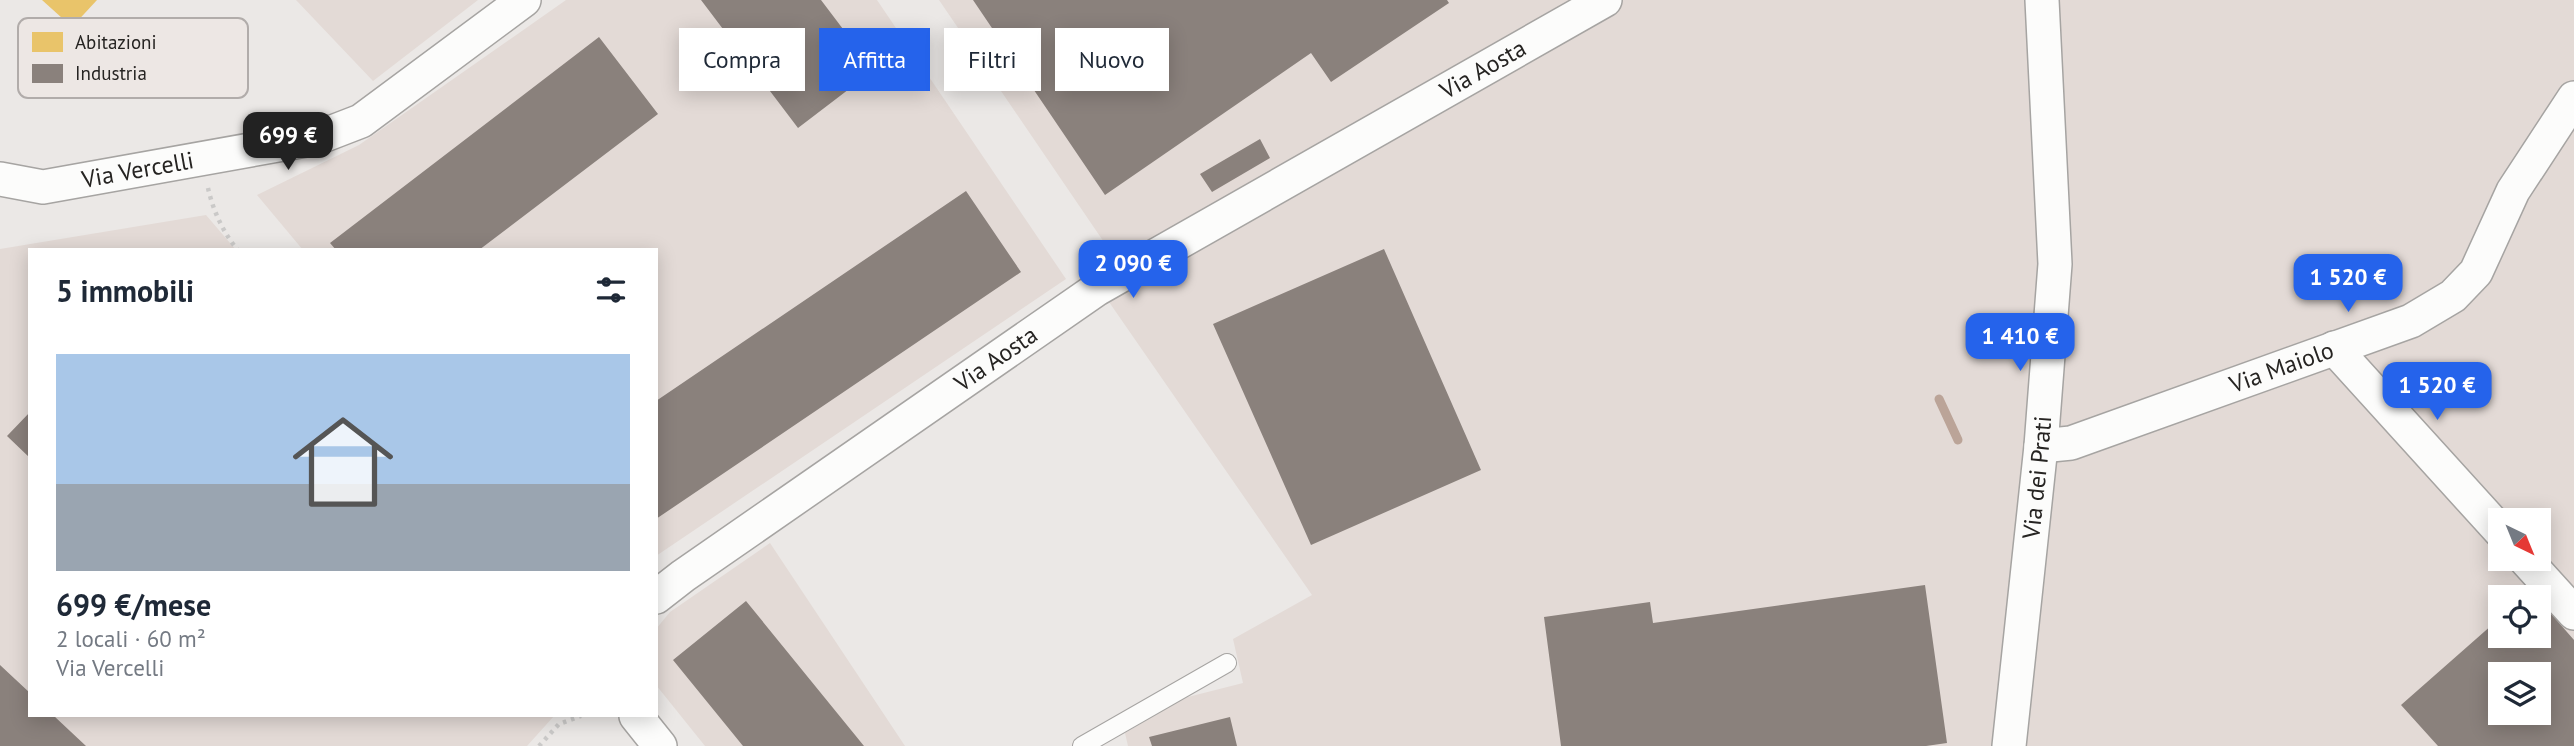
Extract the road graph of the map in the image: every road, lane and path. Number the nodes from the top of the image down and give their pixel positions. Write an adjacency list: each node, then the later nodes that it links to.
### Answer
1 (524, 0): 5 (street, Via Vercelli)
2 (1605, 0): 12 (street, Via Aosta)
3 (2042, 0): 9 (street, Via dei Prati)
4 (2573, 101): 8 (street, Via Maiolo)
5 (203, 159): 6 (street, Via Vercelli); 7 (path)
6 (0, 179)
7 (236, 248)
8 (2334, 348): 9 (street, Via Maiolo); 10 (street)
9 (2041, 446): 20 (street, Via dei Prati)
10 (2488, 518)
11 (2536, 571): 13 (street)
12 (658, 595)
13 (2574, 613)
14 (1227, 663): 19 (lane)
15 (577, 717): 17 (path)
16 (637, 717): 18 (street)
17 (539, 746)
18 (660, 746)
19 (1082, 746)
20 (2009, 746)

